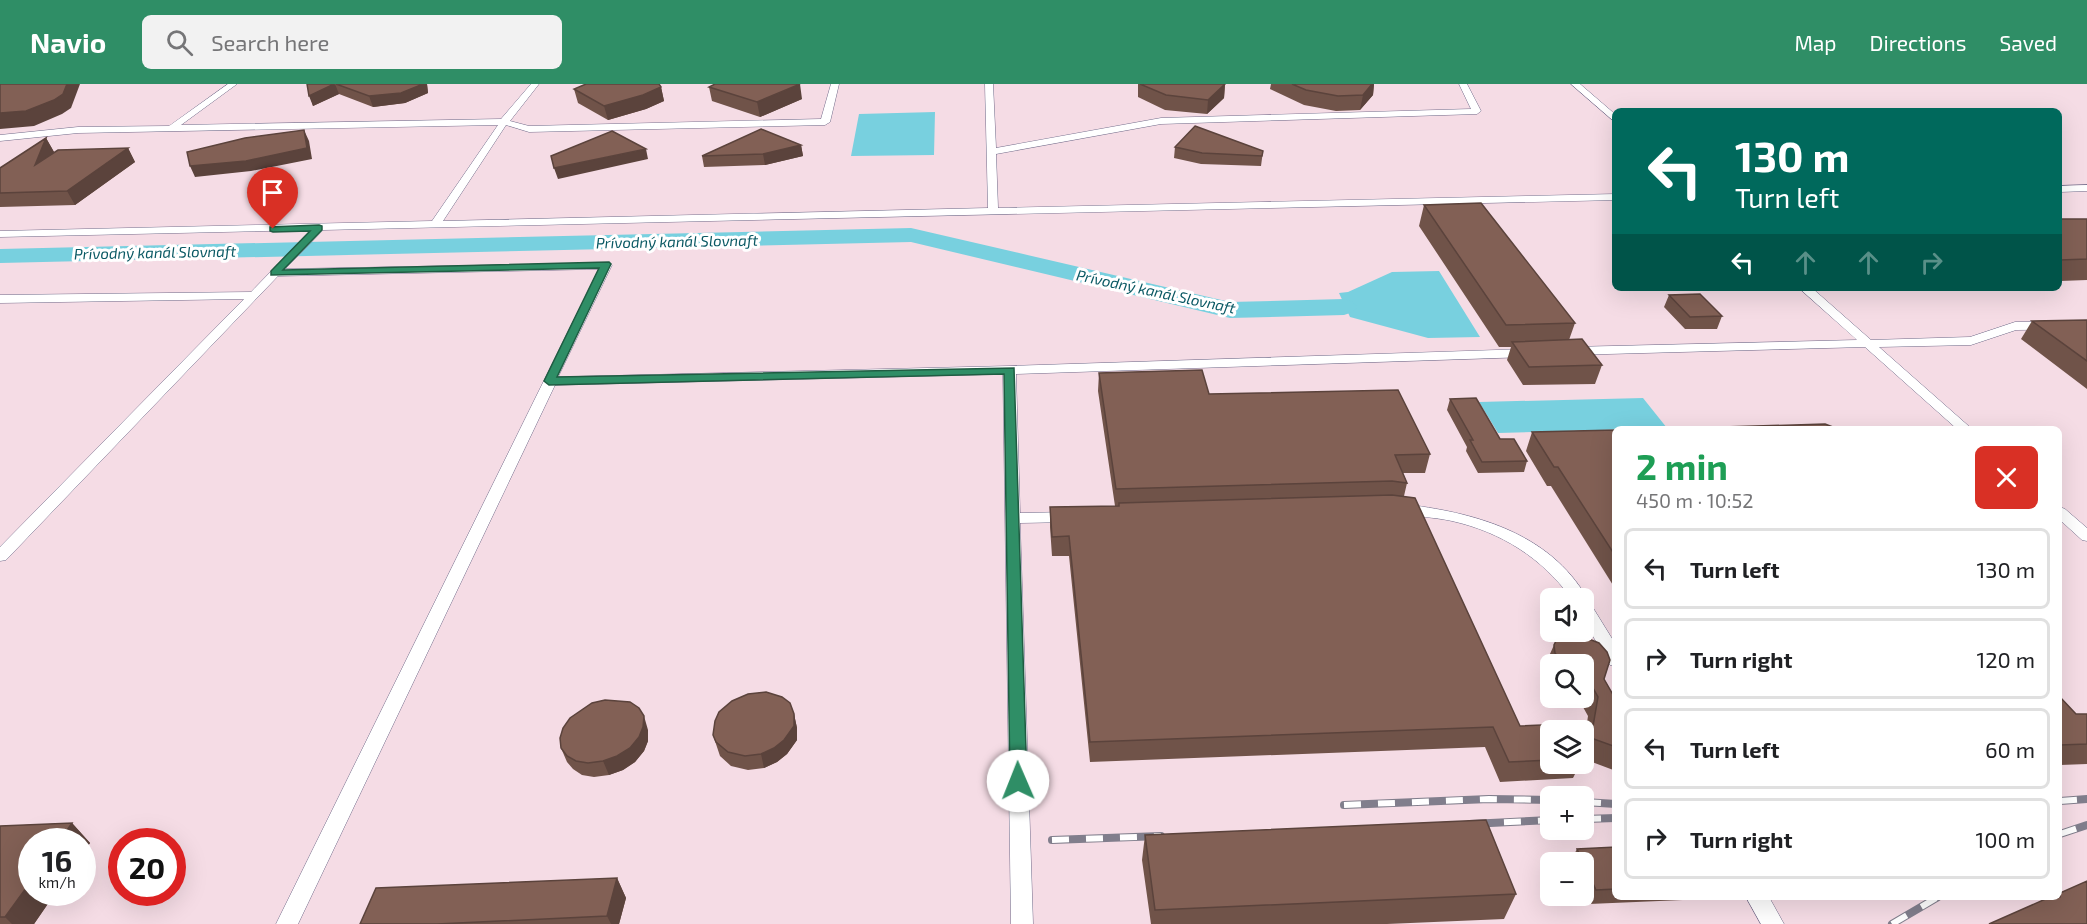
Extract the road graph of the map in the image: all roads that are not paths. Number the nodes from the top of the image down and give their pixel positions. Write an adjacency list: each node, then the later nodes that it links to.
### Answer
1 (233, 84): 9 (lane)
2 (535, 84): 8 (lane)
3 (835, 84): 8 (lane)
4 (989, 84): 11 (lane)
5 (1463, 84): 11 (lane)
6 (1575, 84): 7 (lane)
7 (1612, 116)
8 (504, 122): 9 (lane); 16 (lane)
9 (169, 130): 10 (lane)
10 (0, 138)
11 (991, 152): 15 (lane)
12 (2087, 188): 13 (lane)
13 (2062, 189)
14 (1612, 197): 15 (lane)
15 (993, 211): 16 (lane)
16 (435, 225): 17 (lane)
17 (319, 228): 18 (lane); 19 (lane)
18 (0, 234)
19 (274, 273): 21 (lane); 26 (lane)
20 (1808, 291): 24 (lane)
21 (253, 295): 22 (lane); 33 (lane)
22 (0, 299)
23 (2087, 325): 24 (lane)
24 (1870, 345): 25 (lane); 27 (lane)
25 (1010, 370): 26 (lane); 31 (lane)
26 (549, 381): 38 (lane)
27 (1962, 426)
28 (1387, 507): 34 (lane)
29 (2062, 514): 32 (lane)
30 (1084, 516): 31 (lane)
31 (1013, 518): 39 (lane)
32 (2087, 536)
33 (0, 556)
34 (1573, 588)
35 (1594, 624): 36 (lane)
36 (1612, 653)
37 (1759, 900): 40 (lane)
38 (287, 924)
39 (1022, 924)
40 (1773, 924)

